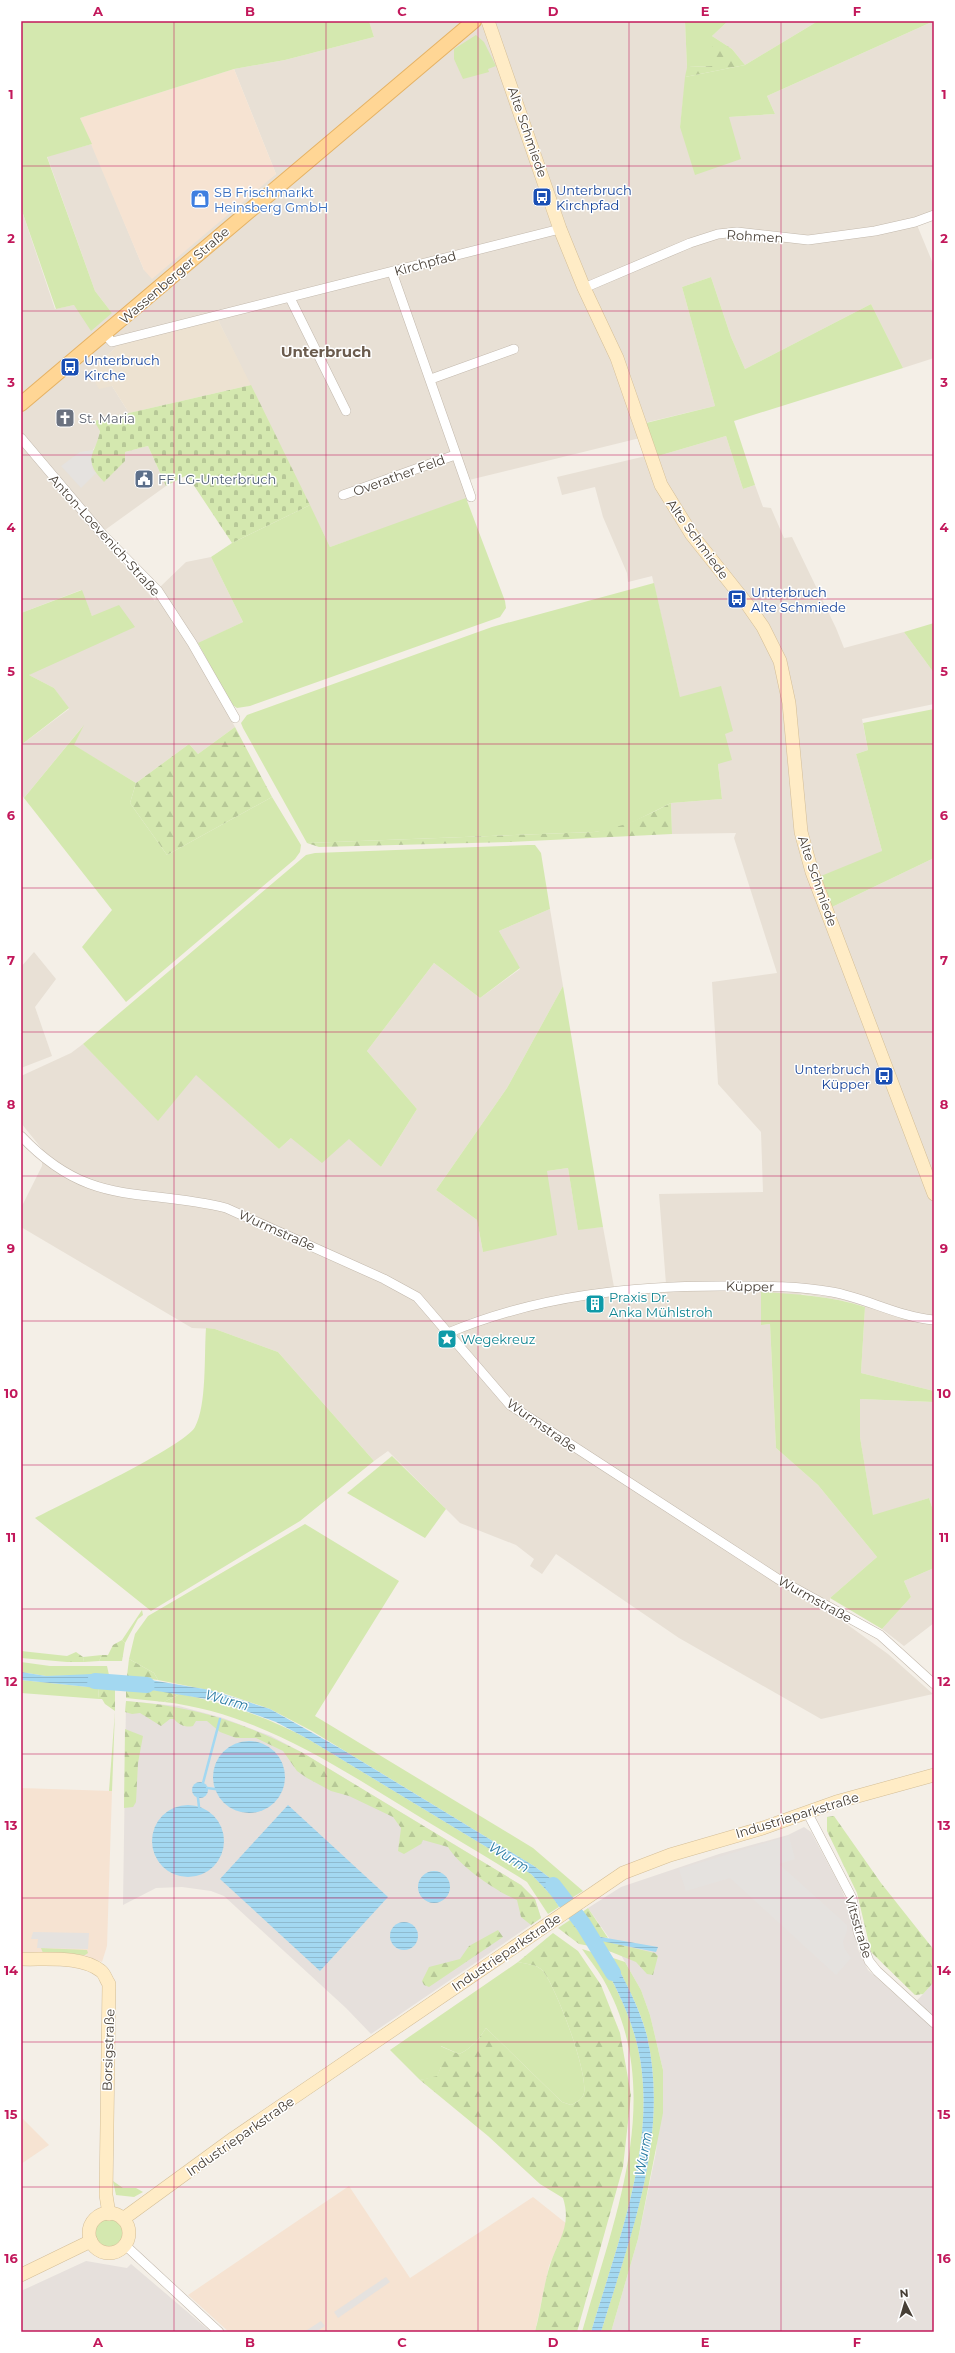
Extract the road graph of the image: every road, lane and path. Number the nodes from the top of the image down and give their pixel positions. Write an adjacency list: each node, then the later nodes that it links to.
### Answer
1 (474, 21): 8 (main road, Wassenberger Straße)
2 (488, 21): 4 (street, Alte Schmiede)
3 (934, 215): 6 (street, Rohmen)
4 (560, 229): 5 (street, Kirchpfad); 6 (street, Alte Schmiede)
5 (392, 272): 7 (street, Kirchpfad); 10 (street, Overather Feld)
6 (584, 288): 19 (street, Alte Schmiede)
7 (290, 298): 8 (street, Kirchpfad); 12 (street)
8 (105, 334): 11 (main road, Wassenberger Straße)
9 (514, 349): 10 (street)
10 (431, 379): 14 (street, Overather Feld)
11 (21, 404)
12 (346, 411)
13 (21, 438): 17 (street, Anton-Loevenich-Straße)
14 (455, 454): 15 (street, Overather Feld); 16 (street, Overather Feld)
15 (343, 495)
16 (471, 497)
17 (235, 718)
18 (21, 1136): 21 (street, Wurmstraße)
19 (934, 1194)
20 (934, 1320): 21 (street, Küpper)
21 (448, 1333): 22 (street, Wurmstraße)
22 (934, 1684)
23 (934, 1776): 24 (street, Industrieparkstraße)
24 (807, 1812): 26 (street, Vitsstraße); 28 (street, Industrieparkstraße)
25 (21, 1960): 27 (street, Borsigstraße)
26 (934, 2023)
27 (109, 2214): 28 (street); 29 (street)
28 (123, 2219): 30 (street)
29 (91, 2241): 30 (street); 31 (street)
30 (125, 2245): 32 (street)
31 (21, 2275)
32 (219, 2332)

